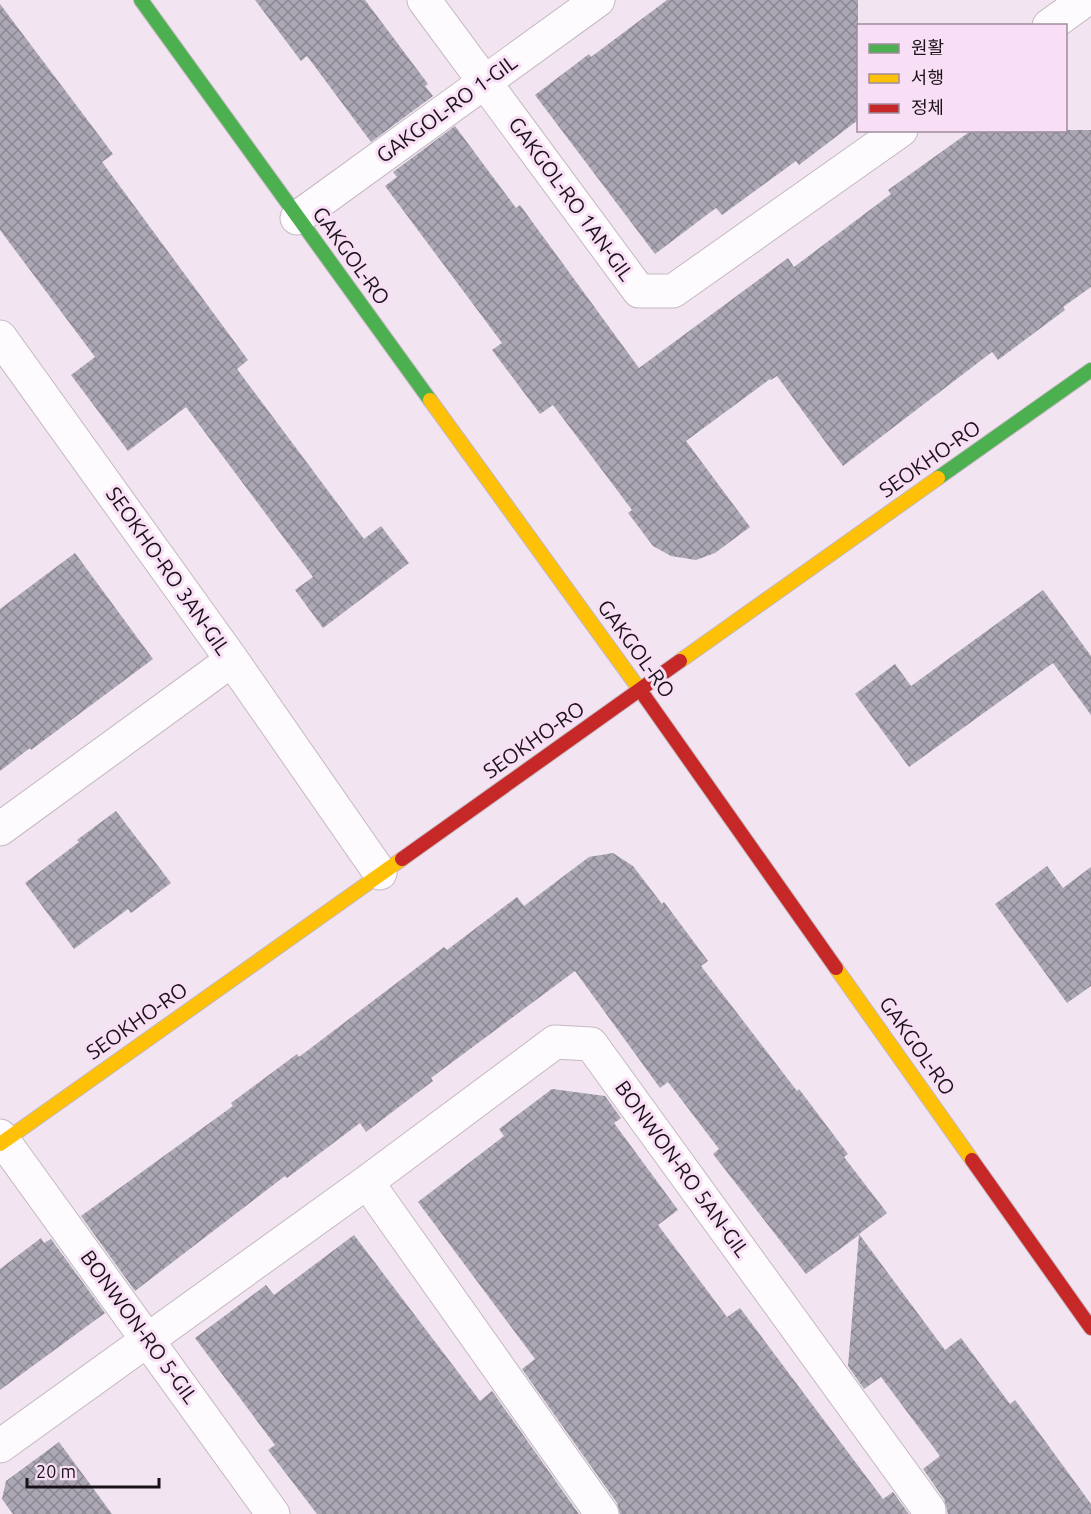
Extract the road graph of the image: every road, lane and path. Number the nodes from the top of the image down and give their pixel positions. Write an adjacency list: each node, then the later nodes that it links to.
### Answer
1 (141, 0): 8 (main road, GAKGOL-RO)
2 (424, 0): 6 (street, GAKGOL-RO 1AN-GIL)
3 (598, 0): 6 (street, GAKGOL-RO 1-GIL)
4 (1085, 0): 5 (street)
5 (1052, 24)
6 (484, 81): 7 (street, GAKGOL-RO 1AN-GIL); 8 (street, GAKGOL-RO 1-GIL)
7 (898, 132)
8 (297, 219): 12 (main road, GAKGOL-RO)
9 (0, 337): 11 (street, SEOKHO-RO 3AN-GIL)
10 (1091, 370): 12 (main road, SEOKHO-RO)
11 (232, 660): 13 (street, SEOKHO-RO 3AN-GIL); 14 (street)
12 (641, 691): 14 (main road, SEOKHO-RO); 17 (main road, GAKGOL-RO)
13 (0, 829)
14 (380, 873): 15 (main road, SEOKHO-RO)
15 (1, 1140): 18 (street, BONWON-RO 5-GIL)
16 (367, 1182): 18 (street, BONWON-RO 5AN-GIL); 21 (street); 22 (street, BONWON-RO 5AN-GIL)
17 (1091, 1329)
18 (148, 1340): 19 (street, BONWON-RO 5AN-GIL); 20 (street, BONWON-RO 5-GIL)
19 (0, 1446)
20 (273, 1514)
21 (602, 1514)
22 (929, 1514)

